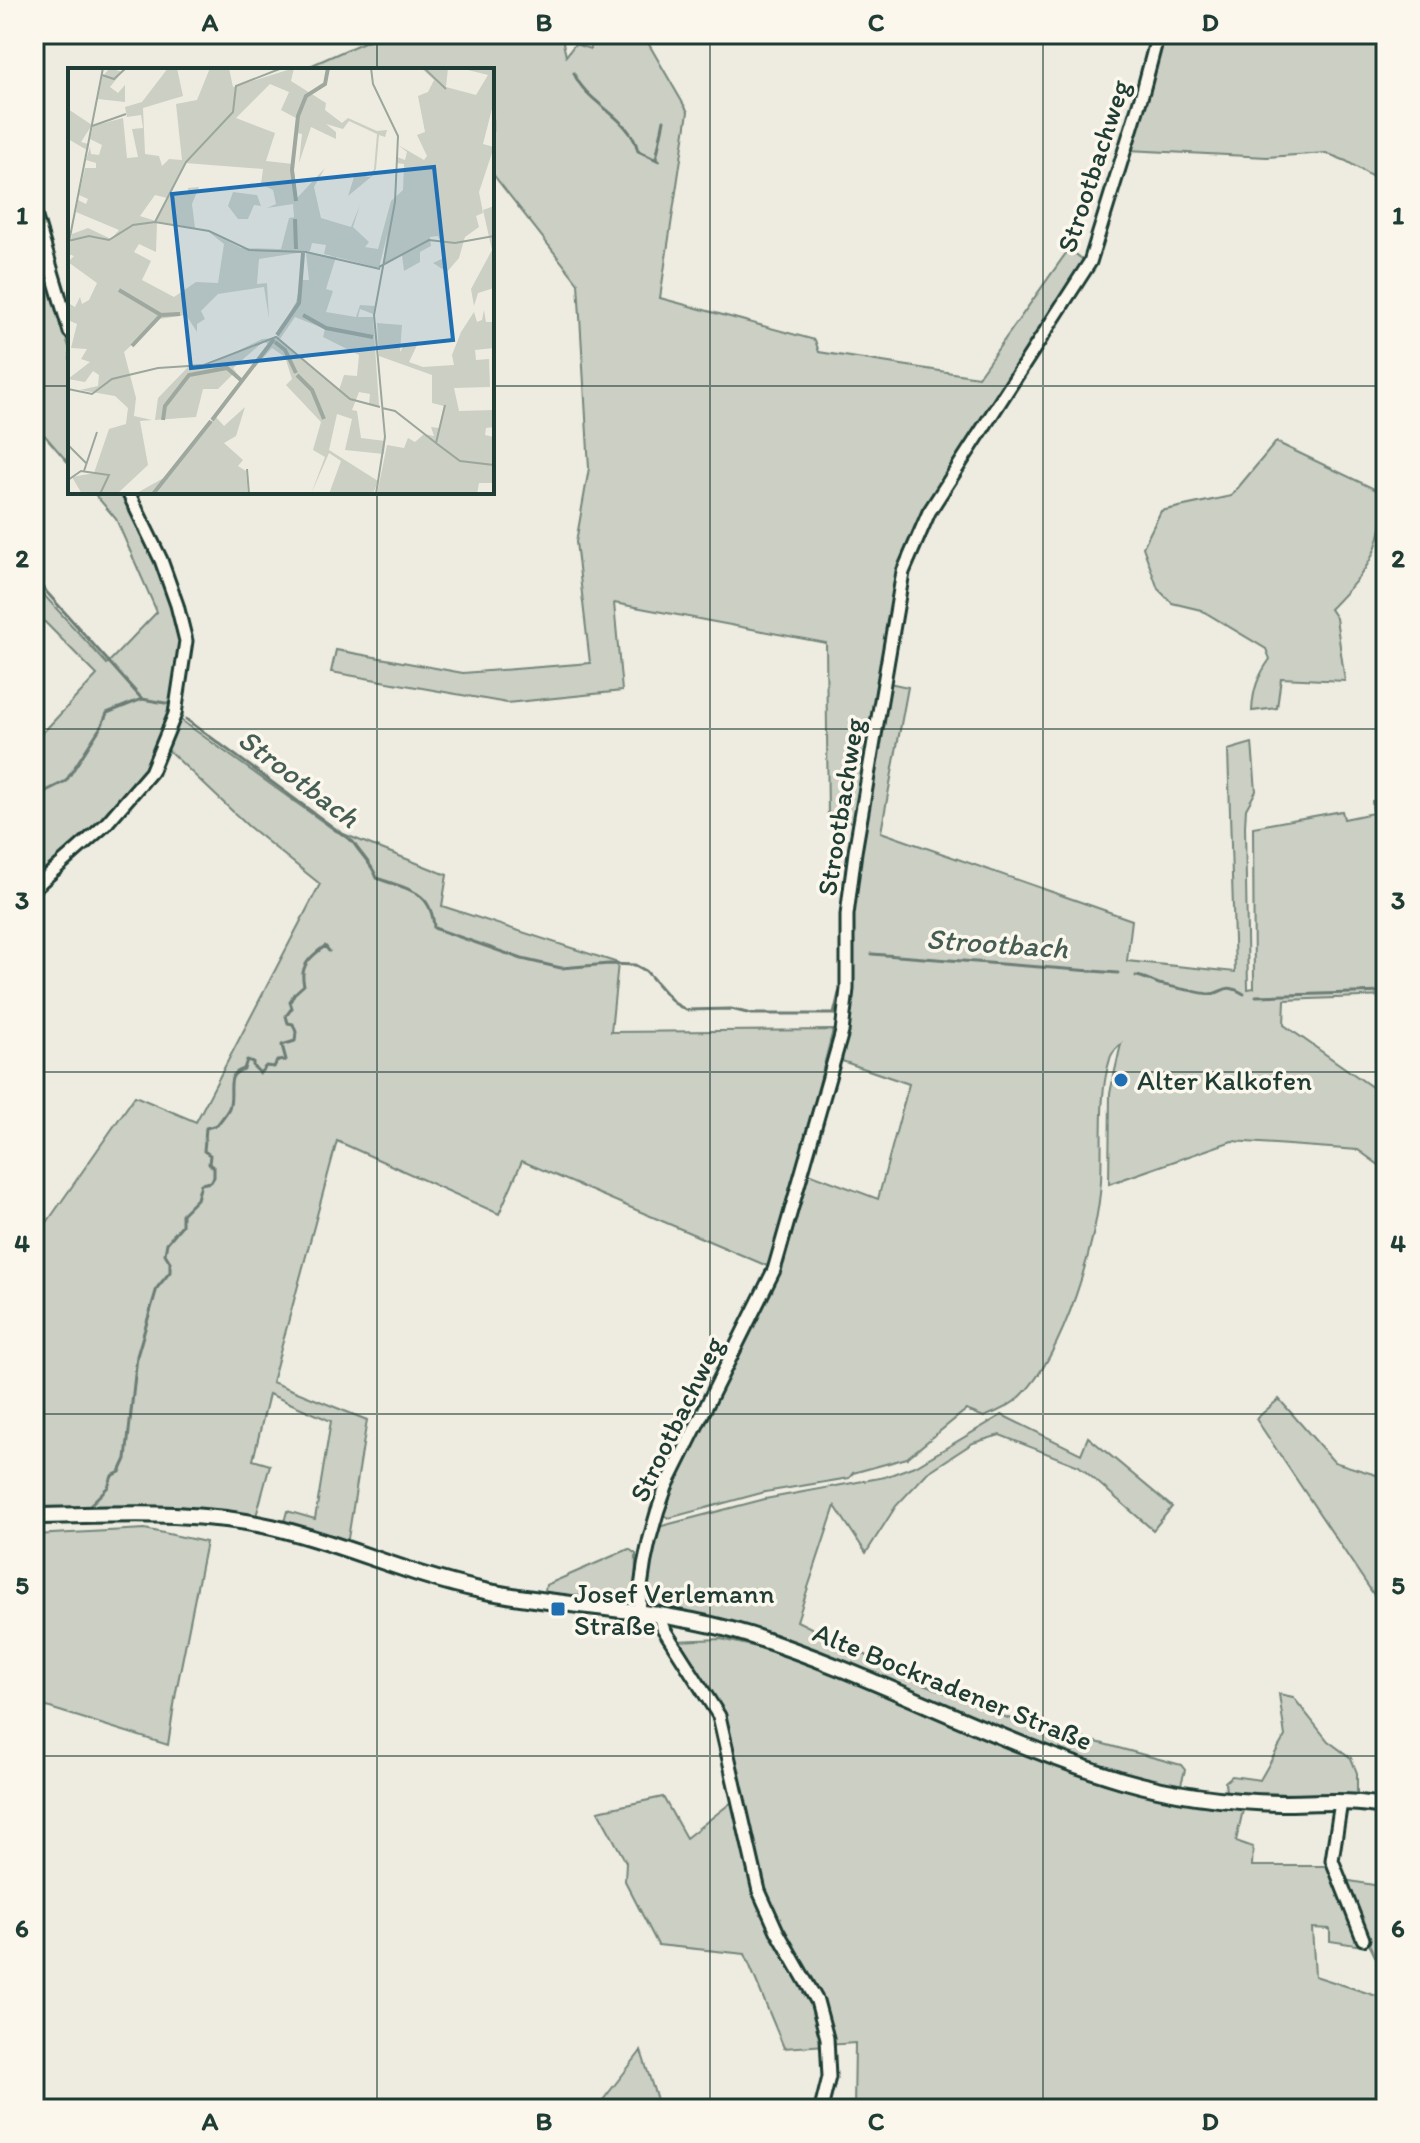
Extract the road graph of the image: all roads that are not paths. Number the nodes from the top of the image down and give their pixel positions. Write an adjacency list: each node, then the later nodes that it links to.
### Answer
1 (1158, 34): 7 (street, Strootbachweg)
2 (34, 211): 3 (street)
3 (68, 325)
4 (129, 494): 5 (street)
5 (34, 888)
6 (34, 1516): 7 (street, Alte Bockradener Straße)
7 (639, 1612): 8 (street, Alte Bockradener Straße)
8 (658, 1613): 9 (street, Alte Bockradener Straße); 12 (street)
9 (1341, 1802): 10 (street, Alte Bockradener Straße); 11 (street)
10 (1386, 1807)
11 (1363, 1939)
12 (821, 2109)

